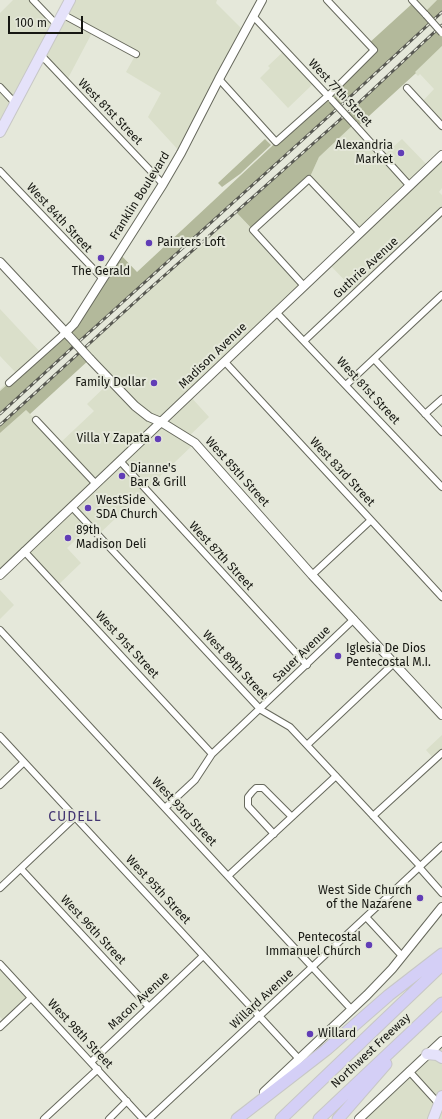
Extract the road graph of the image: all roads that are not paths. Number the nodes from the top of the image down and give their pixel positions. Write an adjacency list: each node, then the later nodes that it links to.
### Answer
1 (33, 0): 8 (street)
2 (70, 0): 6 (main road)
3 (262, 0): 7 (street, Franklin Boulevard)
4 (327, 0): 15 (street)
5 (412, 0): 9 (street, bridge)
6 (62, 14): 8 (main road); 10 (street)
7 (254, 17): 12 (street, Franklin Boulevard); 15 (street, West 77th Street)
8 (57, 25): 11 (main road)
9 (442, 33)
10 (136, 54)
11 (40, 56): 16 (main road); 21 (street, West 81st Street)
12 (219, 79): 15 (street); 21 (street, Franklin Boulevard)
13 (0, 87): 16 (street)
14 (407, 88): 17 (street)
15 (330, 98): 22 (street, West 77th Street, bridge)
16 (15, 103): 18 (main road)
17 (442, 126)
18 (0, 132)
19 (442, 155): 22 (street, Madison Avenue)
20 (0, 171): 26 (street, West 84th Street)
21 (163, 184): 26 (street, Franklin Boulevard)
22 (409, 185): 24 (street, Madison Avenue)
23 (442, 211): 31 (street, Guthrie Avenue)
24 (360, 233): 27 (street, Madison Avenue); 27 (street)
25 (0, 262): 30 (street, West 85th Street)
26 (103, 280): 30 (street, Franklin Boulevard)
27 (304, 286): 29 (street, Madison Avenue)
28 (442, 295): 32 (street)
29 (276, 312): 31 (street, West 81st Street); 33 (street, Madison Avenue)
30 (68, 334): 34 (street, Franklin Boulevard); 39 (street, West 85th Street, bridge)
31 (304, 341): 35 (street, West 81st Street)
32 (374, 359): 35 (street); 37 (street)
33 (225, 362): 39 (street, Madison Avenue); 45 (street, West 83rd Street)
34 (9, 383)
35 (346, 385): 43 (street, West 81st Street)
36 (442, 399): 37 (street)
37 (425, 414): 40 (street)
38 (36, 420): 42 (street)
39 (161, 422): 41 (street, Madison Avenue); 47 (street, West 85th Street)
40 (442, 432)
41 (120, 461): 42 (street, Madison Avenue); 53 (street, West 87th Street)
42 (95, 483): 44 (street, Madison Avenue)
43 (442, 487)
44 (72, 507): 46 (street, Madison Avenue); 54 (street, West 89th Street)
45 (371, 520): 47 (street); 49 (street, West 83rd Street)
46 (24, 551): 48 (street, Madison Avenue); 59 (street, West 91st Street)
47 (312, 574): 50 (street, West 85th Street)
48 (0, 575)
49 (442, 597)
50 (354, 619): 52 (street, West 85th Street); 53 (street, Sauer Avenue)
51 (0, 630): 63 (street, West 93rd Street)
52 (394, 663): 55 (street, West 85th Street); 57 (street)
53 (307, 665): 54 (street, Sauer Avenue)
54 (260, 710): 57 (street, West 89th Street); 59 (street, Sauer Avenue)
55 (442, 715)
56 (0, 736): 60 (street, West 95th Street)
57 (306, 745): 61 (street, West 89th Street)
58 (442, 753): 64 (street)
59 (212, 754): 63 (street, Sauer Avenue)
60 (24, 762): 62 (street); 65 (street, West 95th Street)
61 (336, 776): 64 (street, West 89th Street); 66 (street)
62 (0, 784)
63 (165, 808): 71 (street, West 93rd Street)
64 (373, 816): 69 (street, West 89th Street)
65 (75, 817): 70 (street); 77 (street, West 95th Street)
66 (292, 817): 67 (street); 67 (street)
67 (274, 834): 71 (street)
68 (442, 846): 69 (street, Willard Avenue)
69 (420, 867): 73 (street, West 89th Street); 75 (street, Willard Avenue)
70 (21, 869): 72 (street); 84 (street, West 96th Street)
71 (228, 876): 81 (street, West 93rd Street)
72 (0, 888)
73 (442, 893)
74 (442, 907): 78 (street)
75 (366, 917): 78 (street); 81 (street, Willard Avenue)
76 (442, 954): 102 (highway)
77 (203, 956): 84 (street, Macon Avenue); 86 (street, West 95th Street)
78 (402, 956): 85 (street)
79 (0, 964): 82 (street, West 98th Street)
80 (442, 965): 103 (highway, Northwest Freeway)
81 (312, 967): 85 (street, West 93rd Street); 86 (street, Willard Avenue)
82 (31, 998): 88 (street); 93 (street, West 98th Street)
83 (442, 1003): 87 (highway, Northwest Freeway)
84 (149, 1006): 93 (street, Macon Avenue)
85 (352, 1010): 92 (street)
86 (259, 1016): 92 (street, West 95th Street); 101 (street, Willard Avenue)
87 (427, 1017): 104 (highway, Northwest Freeway); 105 (highway)
88 (0, 1027)
89 (442, 1041): 90 (street)
90 (427, 1054): 91 (main road); 95 (street)
91 (442, 1058)
92 (299, 1059): 102 (street)
93 (91, 1062): 94 (street, West 98th Street)
94 (98, 1069): 97 (street, West 98th Street); 98 (street)
95 (409, 1071): 96 (street); 106 (street)
96 (440, 1100): 107 (main road)
97 (127, 1101): 99 (street); 100 (street, West 98th Street)
98 (44, 1119)
99 (109, 1119)
100 (143, 1119)
101 (149, 1119)
102 (237, 1119)
103 (281, 1119)
104 (319, 1119)
105 (338, 1119)
106 (359, 1119)
107 (432, 1119)

